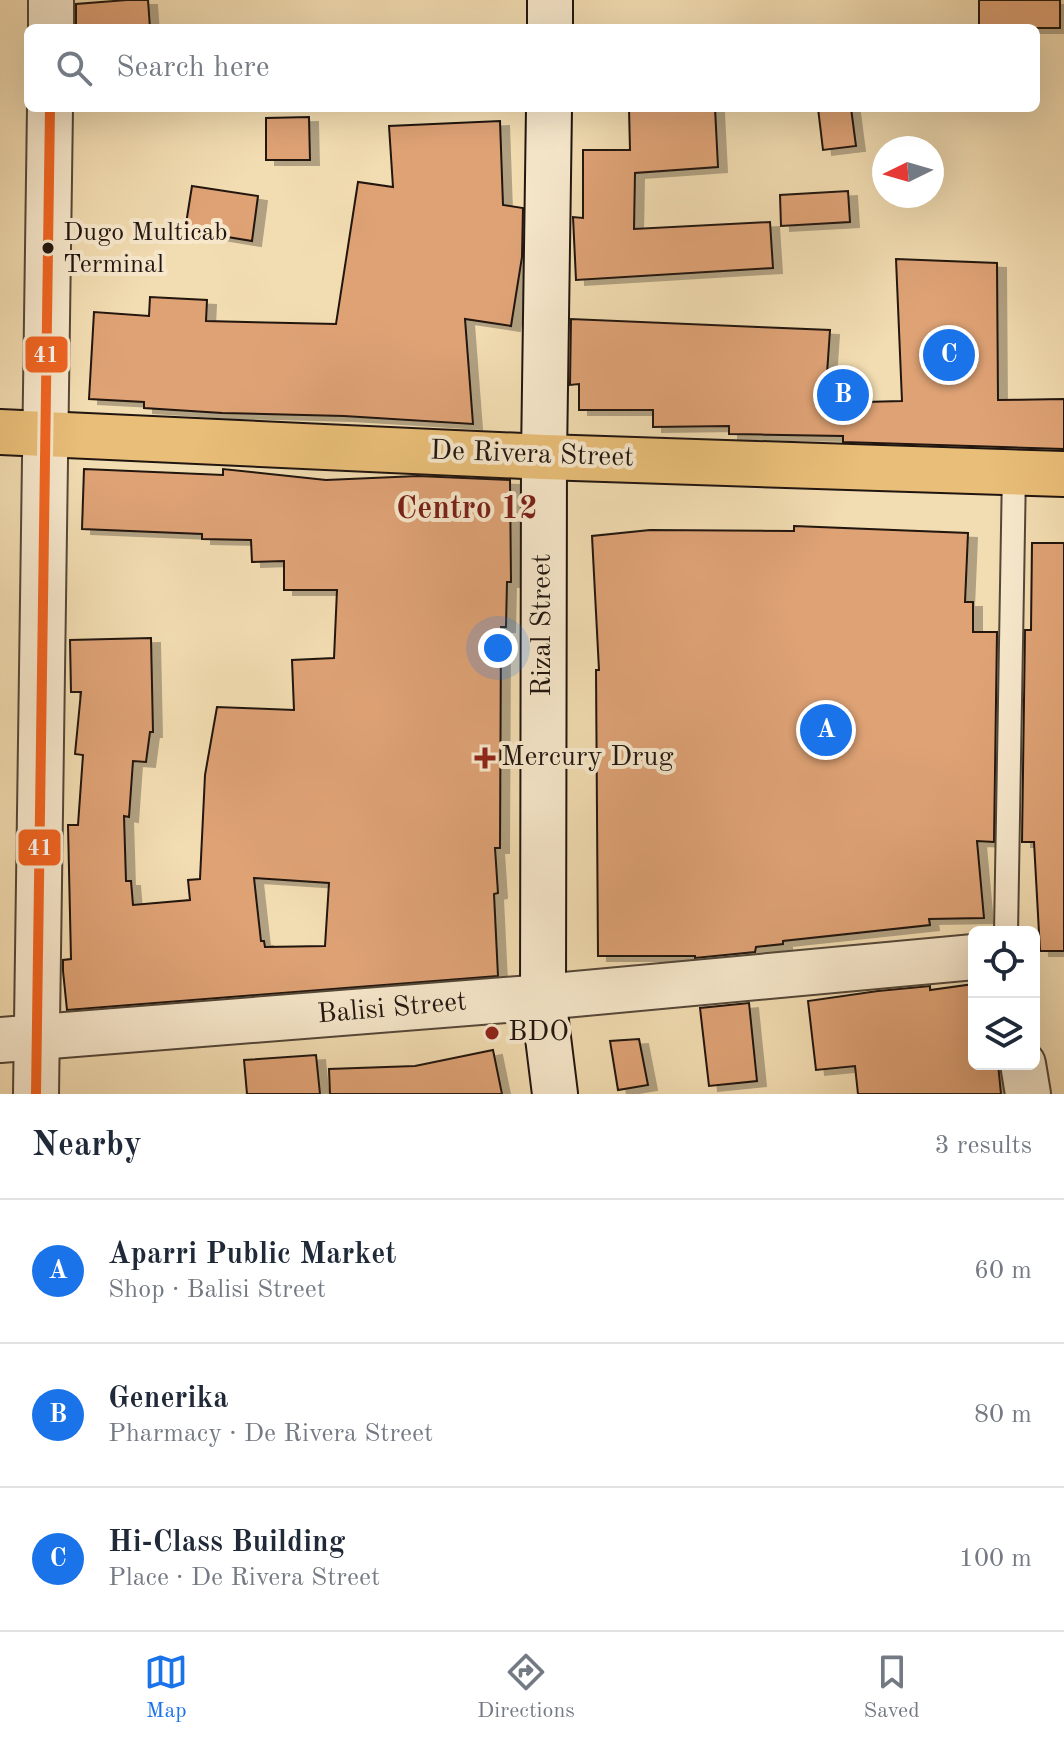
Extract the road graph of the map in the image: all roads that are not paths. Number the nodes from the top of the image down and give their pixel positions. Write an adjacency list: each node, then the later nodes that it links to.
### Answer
1 (51, 0): 3 (street)
2 (550, 0): 4 (street)
3 (51, 24)
4 (550, 24)
5 (50, 112): 8 (street)
6 (549, 112): 9 (street, Rizal Street)
7 (0, 432): 8 (main road, De Rivera Street)
8 (47, 434): 9 (main road, De Rivera Street); 15 (street)
9 (544, 457): 10 (main road, De Rivera Street); 14 (street, Rizal Street)
10 (1014, 471): 11 (main road, De Rivera Street); 12 (lane)
11 (1064, 474)
12 (1006, 926)
13 (968, 958): 14 (street, Balisi Street)
14 (543, 997): 15 (street, Balisi Street); 18 (street, Rizal Street)
15 (18, 1039): 17 (street)
16 (1024, 1070): 19 (street)
17 (36, 1094)
18 (555, 1094)
19 (1028, 1094)

